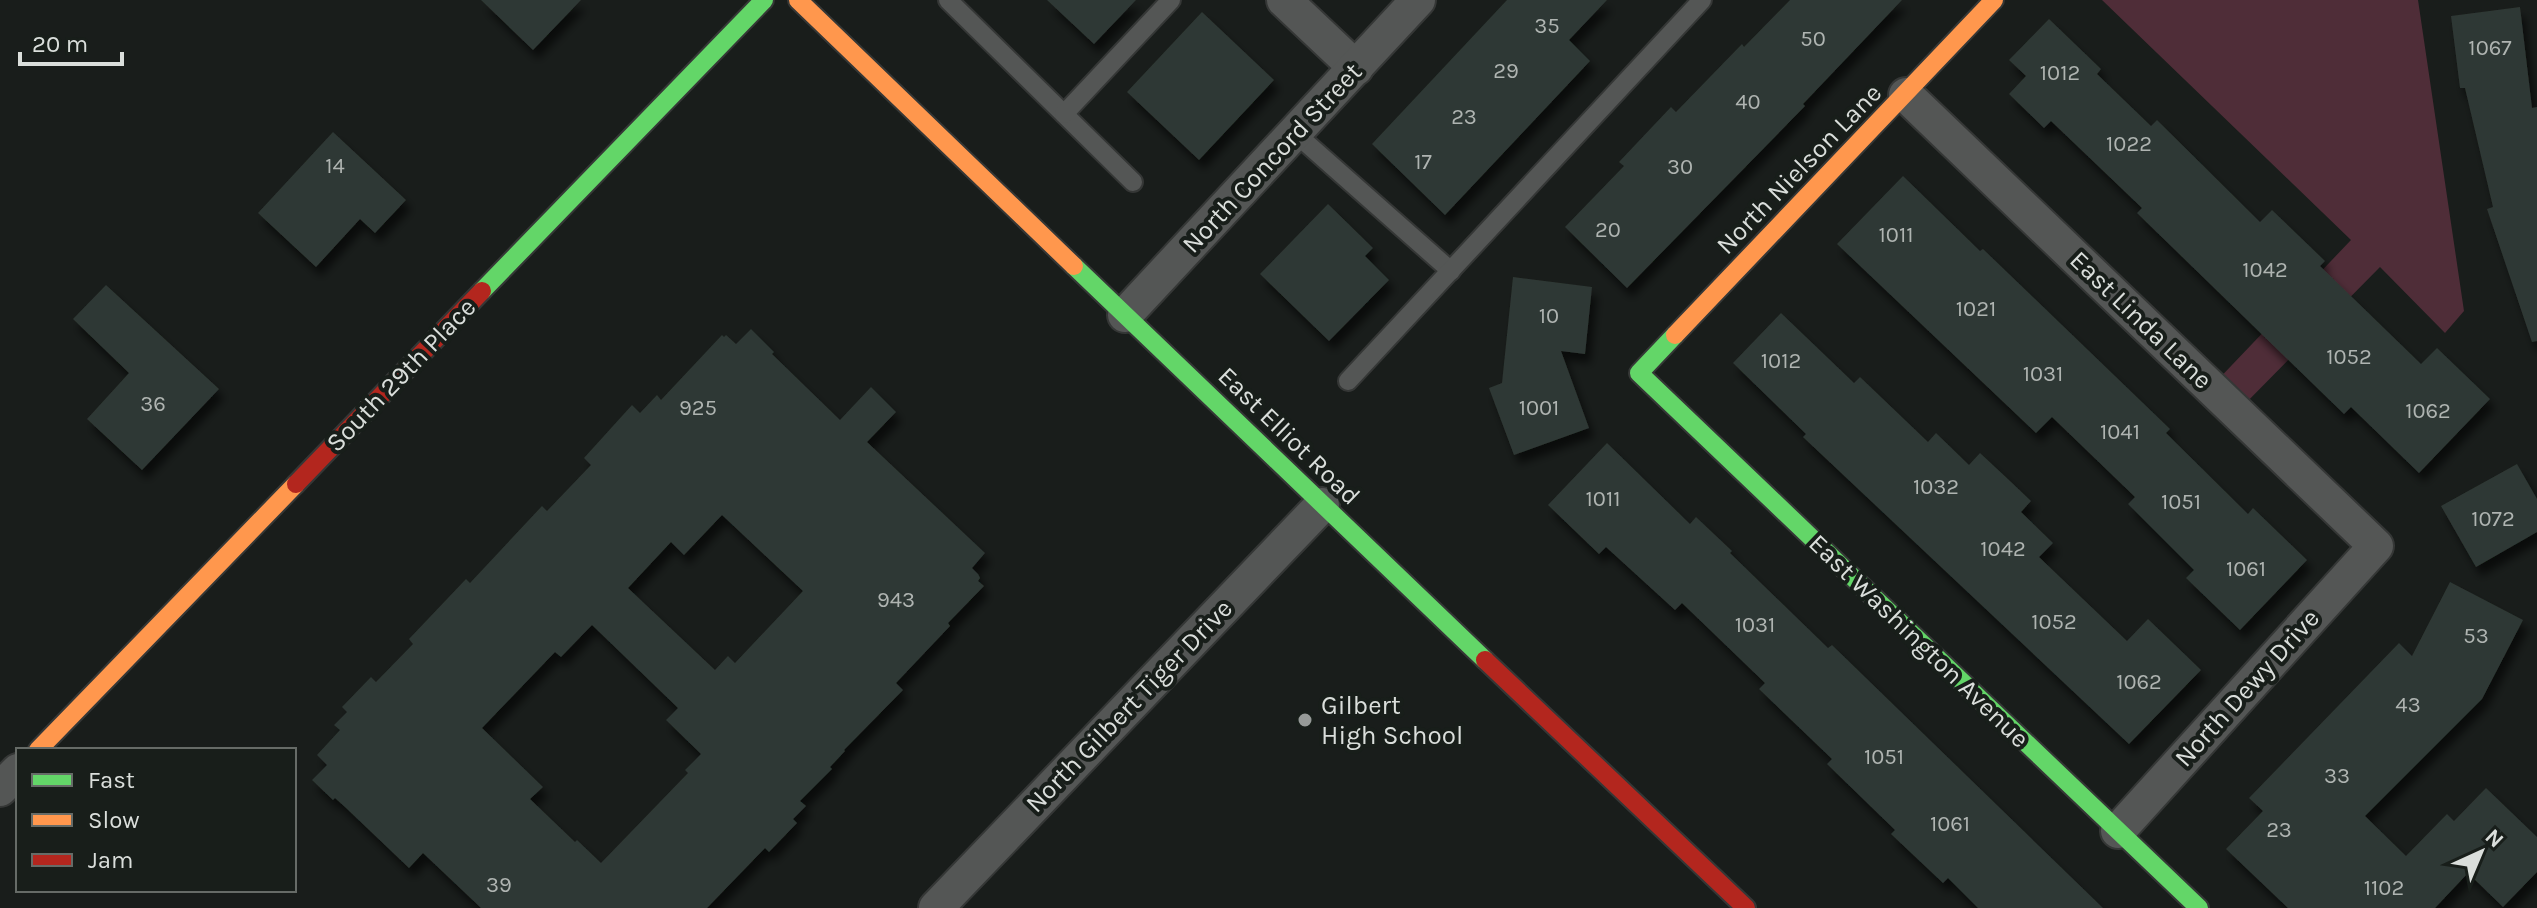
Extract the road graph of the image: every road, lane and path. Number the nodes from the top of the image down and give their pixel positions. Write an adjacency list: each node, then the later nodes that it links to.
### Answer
1 (764, 0): 20 (street, South 29th Place)
2 (798, 0): 15 (street, East Elliot Road)
3 (948, 0): 11 (lane)
4 (1171, 0): 11 (lane)
5 (1284, 0): 9 (street)
6 (1418, 0): 9 (street, North Concord Street)
7 (1702, 0): 14 (lane)
8 (1994, 0): 10 (street, North Nielson Lane)
9 (1356, 68): 12 (street, North Concord Street)
10 (1906, 95): 16 (street, North Nielson Lane); 19 (street, East Linda Lane)
11 (1064, 114): 13 (lane)
12 (1295, 133): 14 (lane); 15 (street, North Concord Street)
13 (1133, 182)
14 (1451, 271): 17 (lane)
15 (1125, 315): 18 (street, East Elliot Road)
16 (1639, 373): 23 (street, East Washington Avenue)
17 (1348, 381)
18 (1322, 505): 24 (street, North Gilbert Tiger Drive); 25 (street, East Elliot Road)
19 (2376, 546): 23 (street, North Dewy Drive)
20 (40, 748)
21 (16, 773): 22 (street)
22 (0, 789)
23 (2118, 831): 26 (street, East Washington Avenue)
24 (936, 908)
25 (1746, 908)
26 (2199, 908)

